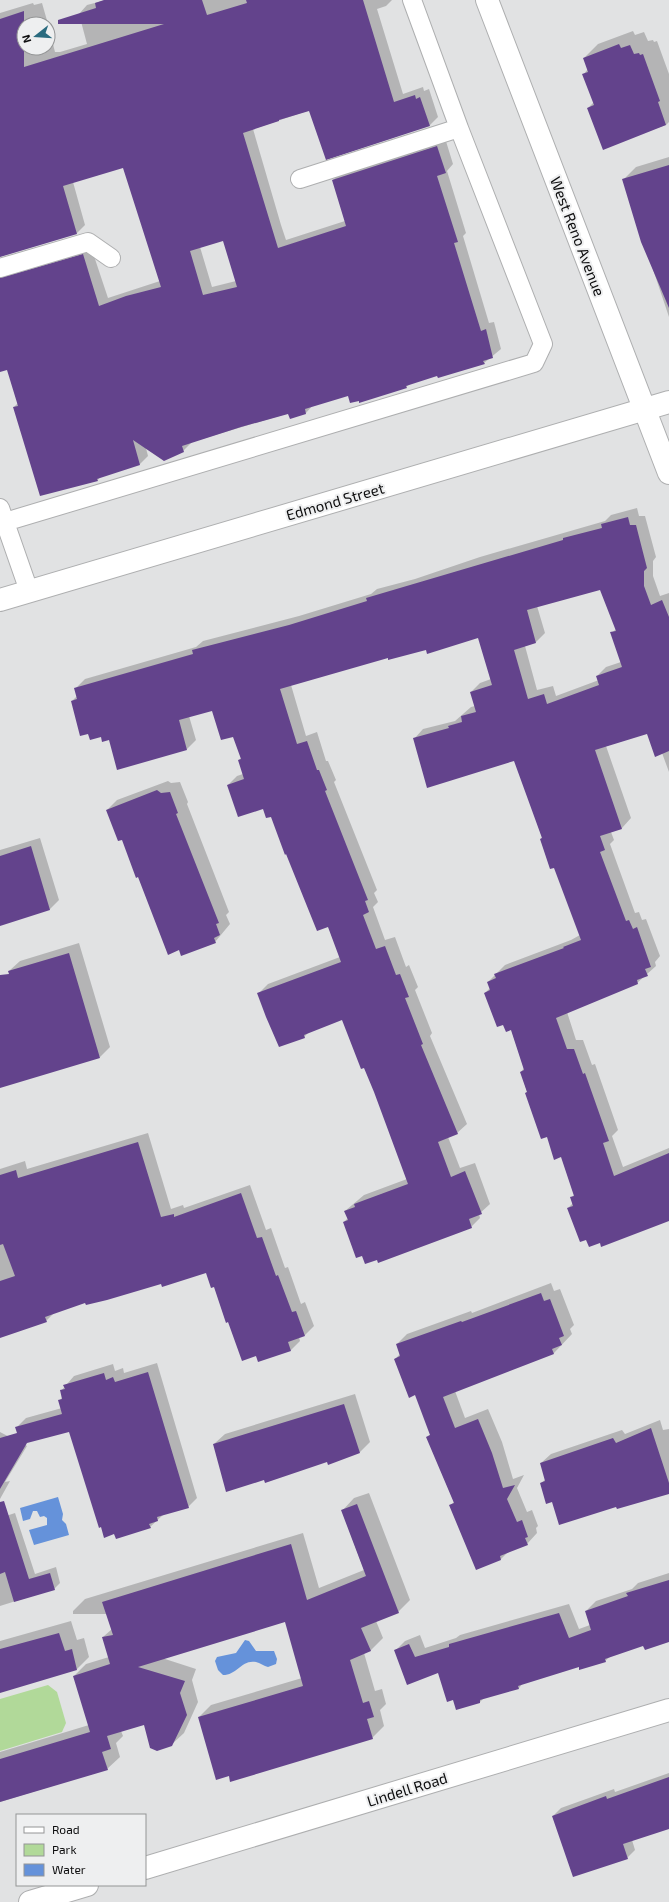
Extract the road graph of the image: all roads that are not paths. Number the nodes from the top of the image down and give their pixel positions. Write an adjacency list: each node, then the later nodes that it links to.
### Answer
1 (412, 0): 3 (street)
2 (487, 0): 8 (street, West Reno Avenue)
3 (459, 128): 4 (street); 10 (street)
4 (300, 179)
5 (111, 258): 6 (street)
6 (0, 268)
7 (669, 402): 8 (street, Edmond Street)
8 (644, 409): 9 (street, West Reno Avenue); 11 (street, Edmond Street)
9 (669, 473)
10 (2, 515): 11 (street)
11 (28, 591): 12 (street, Edmond Street)
12 (0, 600)
13 (669, 1710): 14 (street, Lindell Road)
14 (146, 1868)
15 (84, 1886): 16 (street)
16 (30, 1902)

